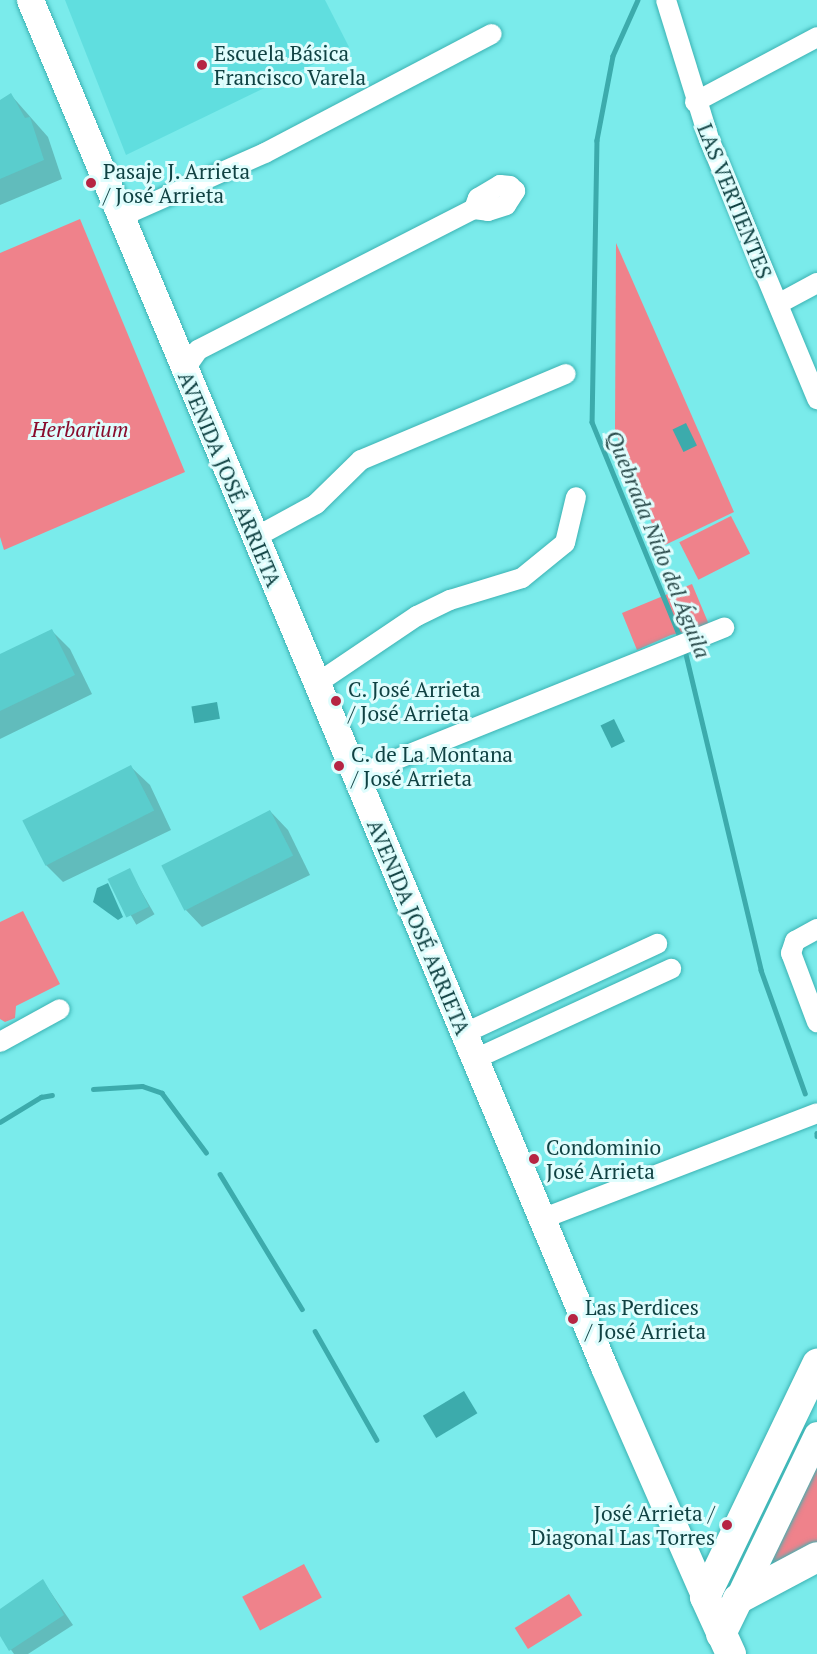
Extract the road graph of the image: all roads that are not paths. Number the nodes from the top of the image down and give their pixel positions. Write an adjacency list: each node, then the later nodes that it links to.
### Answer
1 (30, 0): 7 (street, AVENIDA JOSÉ ARRIETA)
2 (666, 0): 5 (street, LAS VERTIENTES)
3 (492, 34): 7 (street)
4 (817, 37): 5 (street)
5 (695, 102): 9 (street, LAS VERTIENTES)
6 (474, 209): 11 (street)
7 (120, 217): 10 (street, AVENIDA JOSÉ ARRIETA)
8 (817, 283): 9 (street)
9 (778, 304): 14 (street, LAS VERTIENTES)
10 (168, 332): 11 (street); 13 (street, AVENIDA JOSÉ ARRIETA)
11 (198, 350): 13 (street)
12 (566, 374): 16 (street)
13 (189, 381): 16 (street, AVENIDA JOSÉ ARRIETA)
14 (817, 399)
15 (576, 497): 18 (street)
16 (254, 538): 18 (street, AVENIDA JOSÉ ARRIETA)
17 (724, 628): 19 (street)
18 (316, 684): 19 (street, AVENIDA JOSÉ ARRIETA)
19 (355, 776): 25 (street, AVENIDA JOSÉ ARRIETA)
20 (817, 928): 24 (street)
21 (657, 944): 25 (street)
22 (671, 969): 27 (street)
23 (60, 1009): 26 (street)
24 (817, 1022)
25 (465, 1033): 27 (street, AVENIDA JOSÉ ARRIETA)
26 (0, 1042)
27 (475, 1059): 29 (street, AVENIDA JOSÉ ARRIETA)
28 (817, 1113): 29 (street)
29 (544, 1218): 33 (street, AVENIDA JOSÉ ARRIETA)
30 (817, 1364): 33 (main road)
31 (817, 1435): 34 (street)
32 (817, 1557): 34 (main road)
33 (705, 1597): 35 (main road, AVENIDA JOSÉ ARRIETA)
34 (738, 1599): 35 (main road)
35 (727, 1650)

